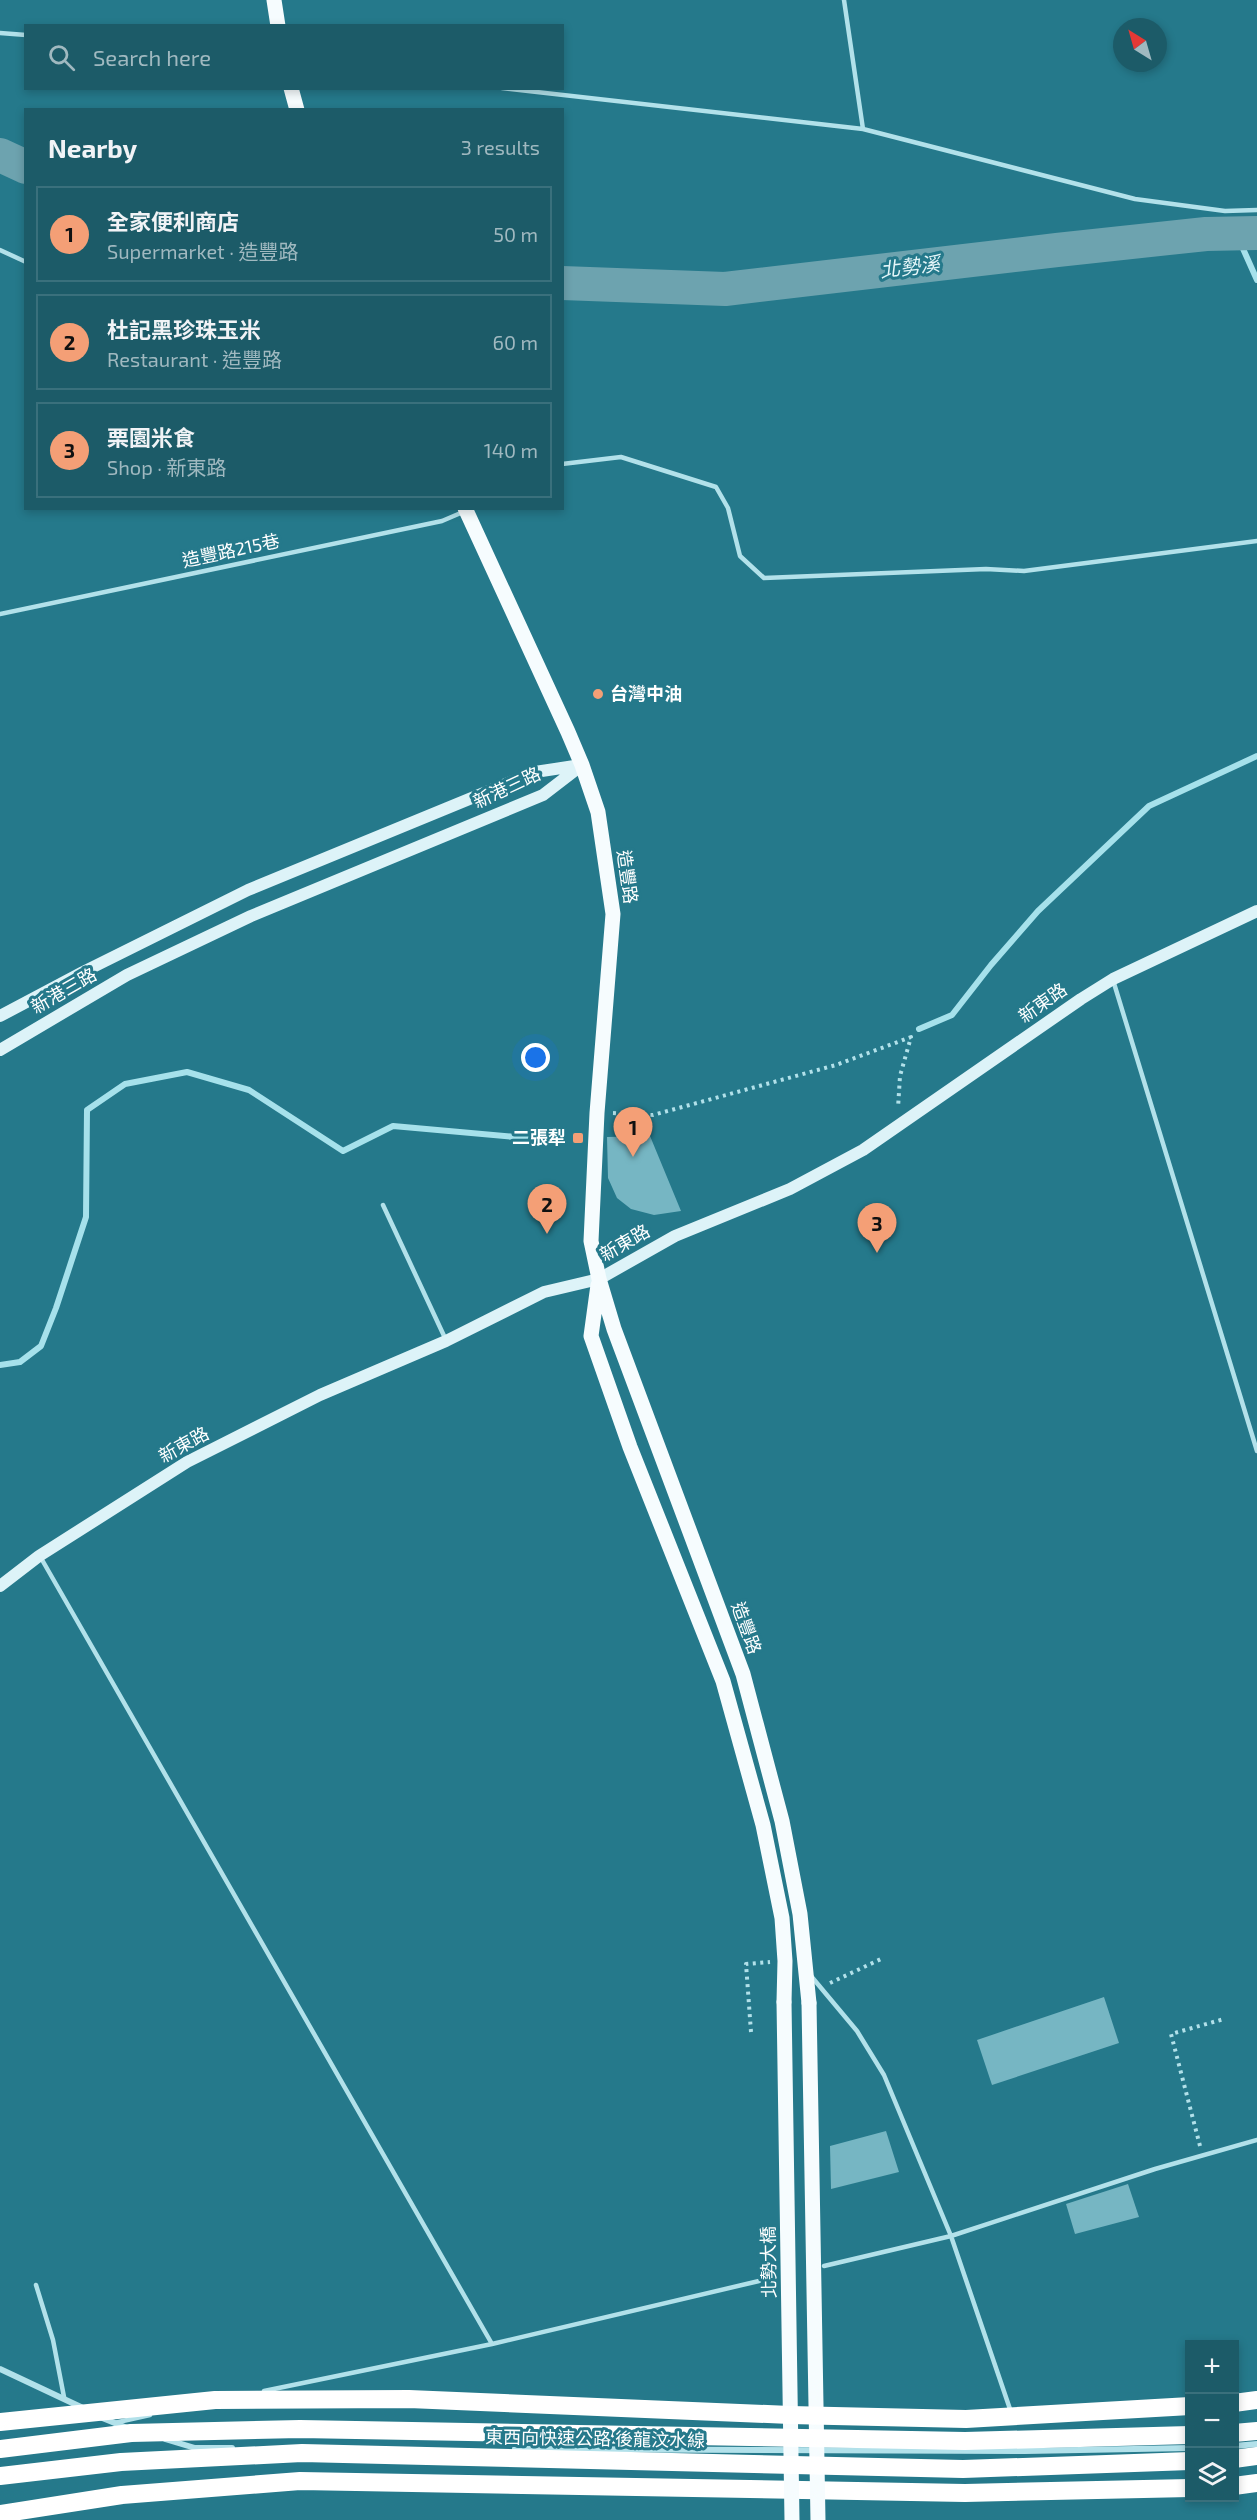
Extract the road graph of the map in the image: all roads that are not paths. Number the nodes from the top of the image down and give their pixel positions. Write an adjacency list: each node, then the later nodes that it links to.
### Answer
1 (274, 0): 3 (main road)
2 (844, 0): 9 (lane)
3 (278, 24)
4 (0, 33): 5 (lane)
5 (24, 36)
6 (292, 90): 8 (main road)
7 (520, 90): 9 (lane)
8 (296, 108)
9 (863, 129): 10 (lane)
10 (1257, 210)
11 (0, 250): 12 (lane)
12 (24, 261)
13 (564, 464): 15 (lane)
14 (465, 510): 16 (lane, 造豐路215巷); 17 (main road, 造豐路)
15 (1257, 541)
16 (0, 614)
17 (582, 765): 20 (main road, 新港三路); 21 (main road, 新港三路); 23 (main road, 造豐路)
18 (1257, 911): 19 (main road, 新東路)
19 (1113, 979): 23 (main road, 新東路); 25 (lane)
20 (0, 1016)
21 (0, 1050)
22 (383, 1205): 24 (lane)
23 (599, 1279): 24 (main road, 新東路); 28 (main road, 造豐路); 29 (main road, 造豐路)
24 (446, 1341): 26 (main road, 新東路)
25 (1257, 1451)
26 (39, 1556): 27 (main road, 新東路); 36 (lane)
27 (0, 1586)
28 (785, 1961): 29 (lane); 30 (main road, 造豐路)
29 (806, 1971): 32 (lane); 45 (main road, 造豐路, bridge)
30 (784, 2002): 44 (main road, 北勢大橋, bridge)
31 (1257, 2140): 32 (lane)
32 (951, 2236): 33 (lane); 57 (lane)
33 (824, 2266)
34 (759, 2281): 36 (lane)
35 (36, 2285): 38 (lane)
36 (492, 2344): 42 (lane)
37 (0, 2369): 38 (street)
38 (64, 2397): 47 (street)
39 (1257, 2400): 40 (highway)
40 (1239, 2402)
41 (1185, 2406): 45 (highway, bridge)
42 (169, 2411)
43 (158, 2414): 47 (lane)
44 (790, 2415): 45 (highway, bridge); 46 (highway, bridge); 65 (main road, 北勢大橋, bridge)
45 (816, 2415): 66 (main road, bridge)
46 (0, 2422)
47 (112, 2423): 55 (street)
48 (1257, 2431): 49 (highway)
49 (1239, 2433)
50 (1185, 2435): 54 (highway, 東西向快速公路 後龍汶水線, bridge)
51 (1257, 2444): 52 (street)
52 (1239, 2446)
53 (1185, 2448): 57 (street)
54 (0, 2449)
55 (467, 2449)
56 (503, 2449): 57 (street)
57 (1025, 2451)
58 (1257, 2456): 59 (highway)
59 (1239, 2458)
60 (1185, 2461): 61 (highway, 東西向快速公路 後龍汶水線, bridge)
61 (0, 2476)
62 (1257, 2483): 63 (highway)
63 (1239, 2485)
64 (1185, 2488): 66 (highway)
65 (792, 2489): 66 (highway); 67 (highway); 68 (main road, 北勢大橋, bridge)
66 (817, 2491): 69 (main road, bridge)
67 (0, 2514)
68 (792, 2520)
69 (818, 2520)

